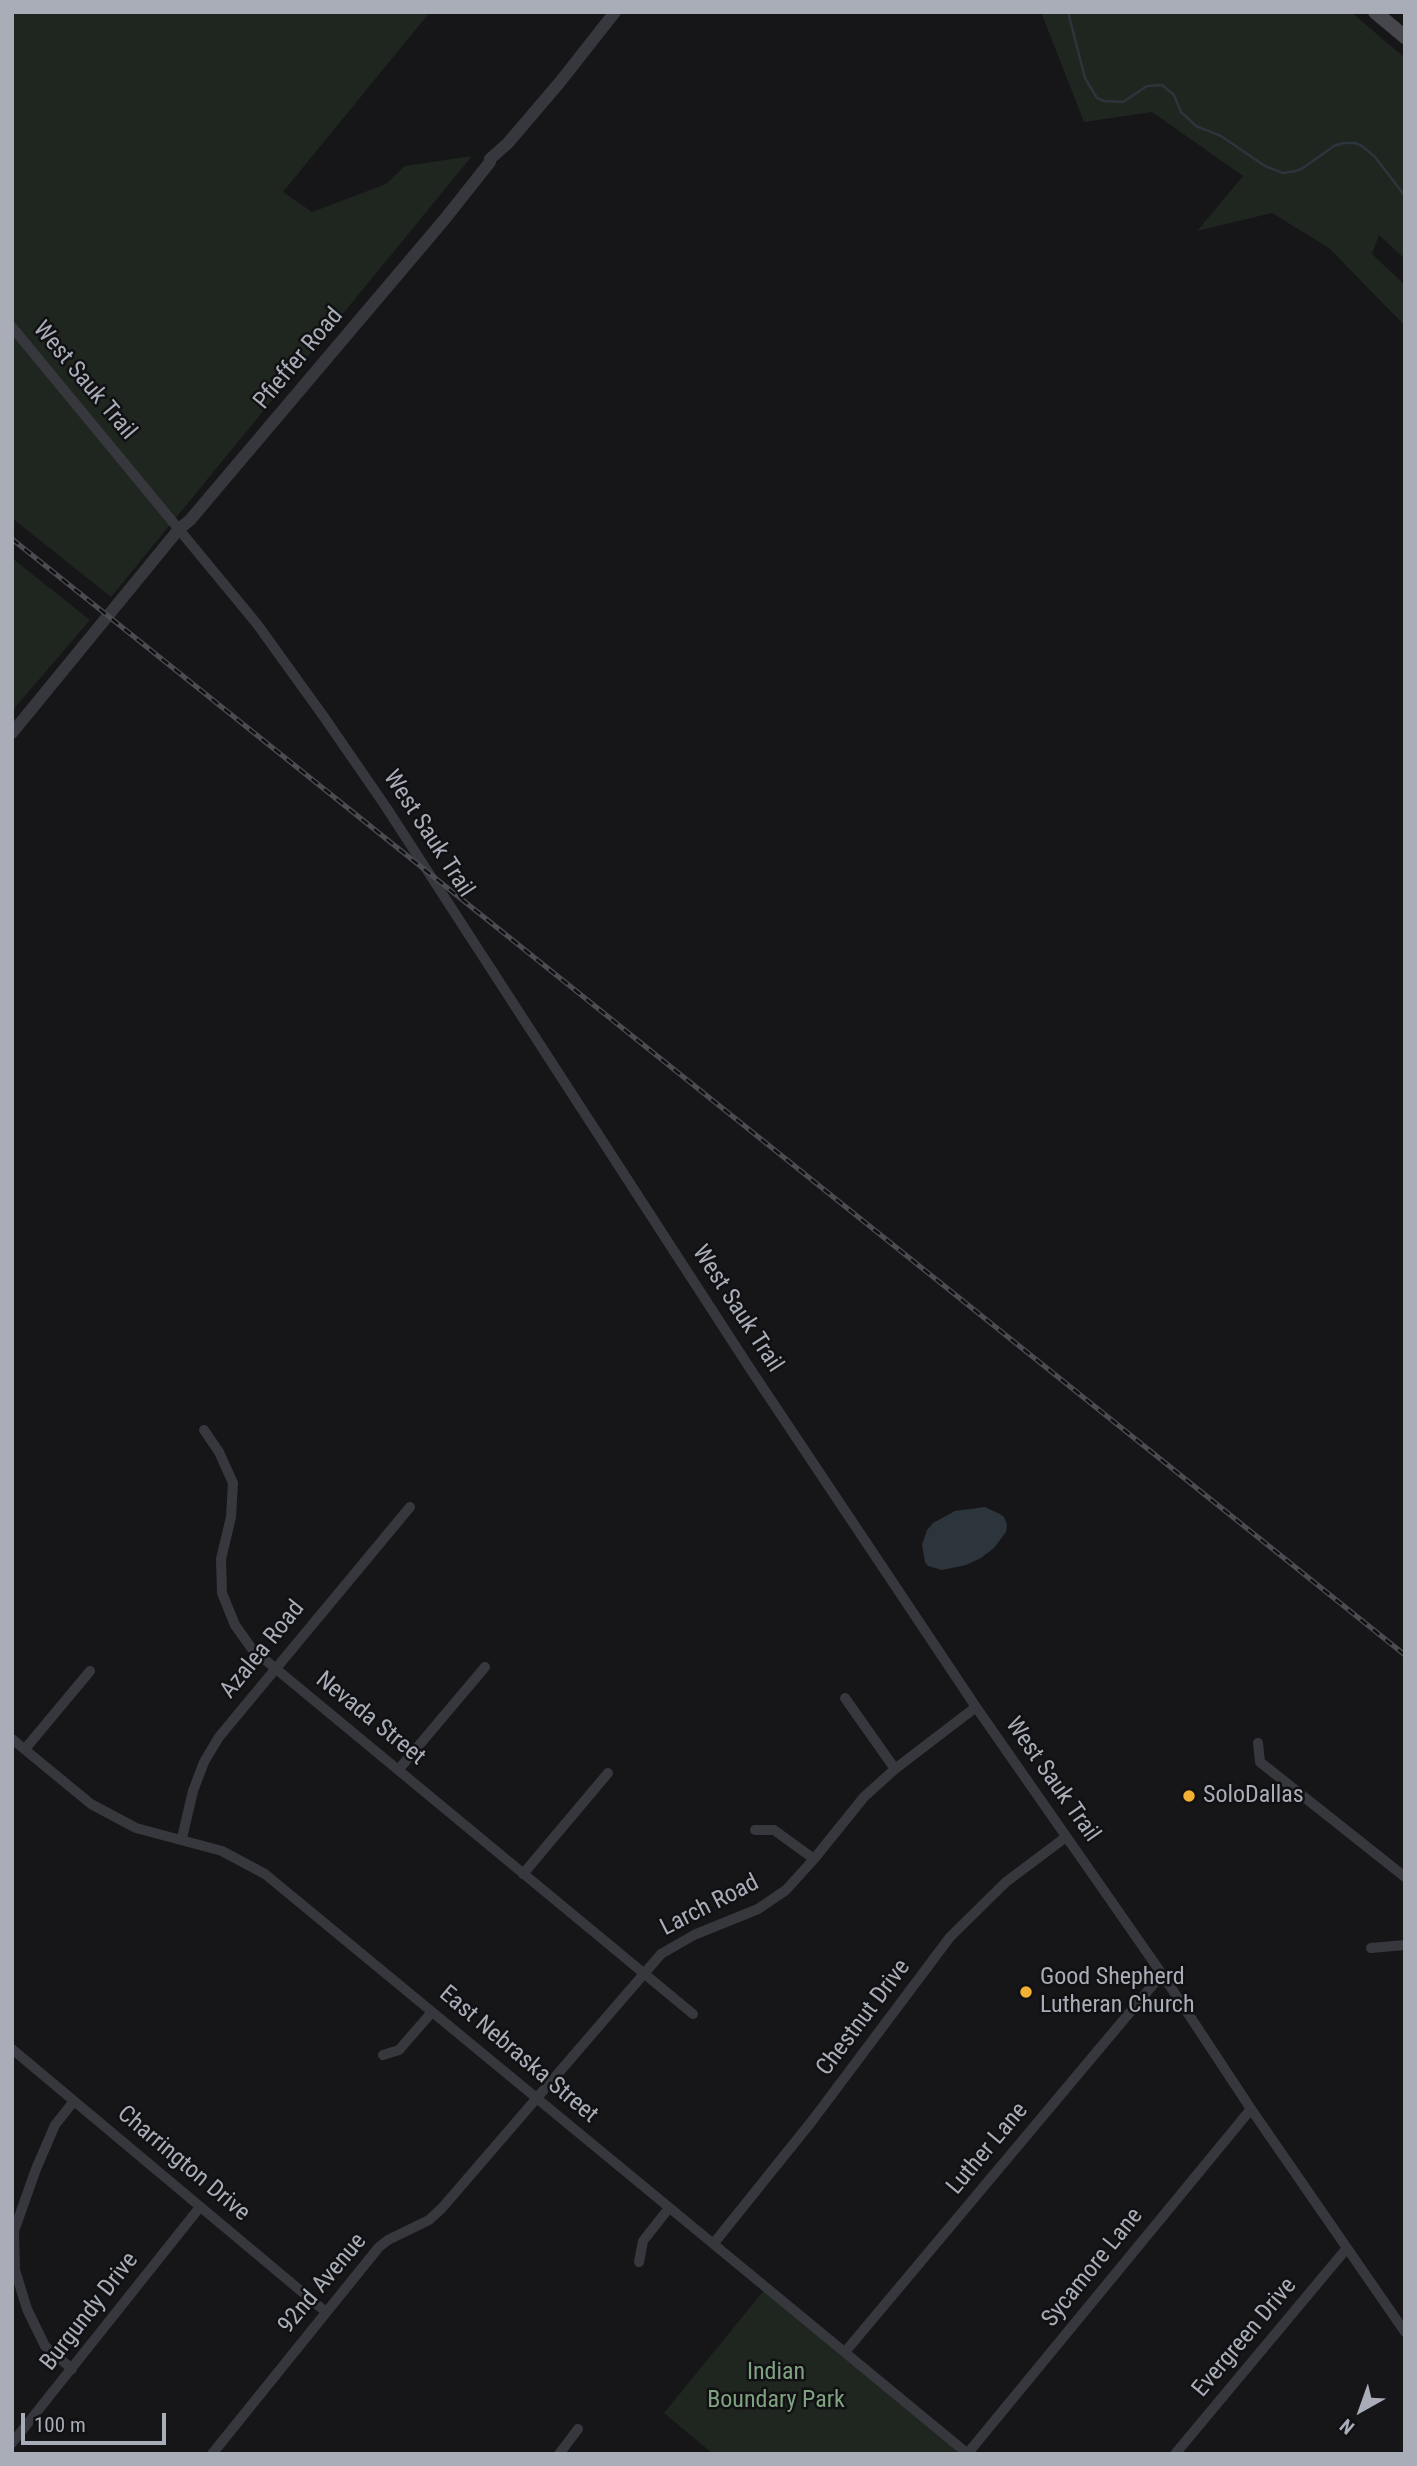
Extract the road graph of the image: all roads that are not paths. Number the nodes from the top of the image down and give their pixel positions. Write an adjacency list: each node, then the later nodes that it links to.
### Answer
1 (615, 12): 5 (street, Pfieffer Road)
2 (1375, 12): 3 (main road)
3 (1405, 37)
4 (12, 327): 5 (street, West Sauk Trail)
5 (179, 528): 6 (street, Pfieffer Road); 13 (street, West Sauk Trail)
6 (12, 733)
7 (204, 1430): 9 (street, Nevada Street)
8 (410, 1507): 9 (street, Azalea Road)
9 (275, 1667): 17 (street, Nevada Street); 22 (street, Azalea Road)
10 (485, 1667): 17 (street)
11 (90, 1671): 16 (street)
12 (845, 1698): 18 (street)
13 (976, 1707): 18 (street, Larch Road); 21 (street, West Sauk Trail)
14 (12, 1738): 16 (street, East Nebraska Street)
15 (1258, 1744): 25 (street)
16 (25, 1749): 22 (street, East Nebraska Street)
17 (399, 1769): 24 (street, Nevada Street)
18 (895, 1769): 23 (street, Larch Road)
19 (608, 1773): 24 (street)
20 (755, 1830): 23 (street)
21 (1066, 1837): 29 (street, West Sauk Trail); 39 (street, Chestnut Drive)
22 (182, 1839): 30 (street, East Nebraska Street)
23 (814, 1859): 28 (street, Larch Road)
24 (523, 1874): 28 (street, Nevada Street)
25 (1405, 1877)
26 (1405, 1945): 27 (street)
27 (1371, 1948)
28 (644, 1972): 31 (street, Nevada Street); 34 (street, Larch Road)
29 (1163, 1974): 36 (street, West Sauk Trail); 44 (street, Luther Lane)
30 (432, 2012): 33 (street); 34 (street, East Nebraska Street)
31 (693, 2014)
32 (12, 2049): 35 (street, Charrington Drive)
33 (383, 2055)
34 (537, 2098): 38 (street, East Nebraska Street); 42 (street, 92nd Avenue)
35 (74, 2101): 37 (street, Charrington Drive); 45 (street)
36 (1251, 2109): 40 (street, West Sauk Trail); 50 (street, Sycamore Lane)
37 (200, 2207): 42 (street, Charrington Drive); 45 (street, Burgundy Drive)
38 (669, 2208): 39 (street, East Nebraska Street); 41 (street)
39 (714, 2243): 44 (street, East Nebraska Street)
40 (1347, 2248): 43 (street, West Sauk Trail); 51 (street, Evergreen Drive)
41 (639, 2262)
42 (326, 2312): 48 (street, 92nd Avenue)
43 (1405, 2332)
44 (845, 2352): 50 (street, East Nebraska Street)
45 (72, 2369): 47 (street, Burgundy Drive)
46 (578, 2429): 49 (street)
47 (12, 2444)
48 (212, 2454)
49 (559, 2454)
50 (968, 2454)
51 (1175, 2454)

